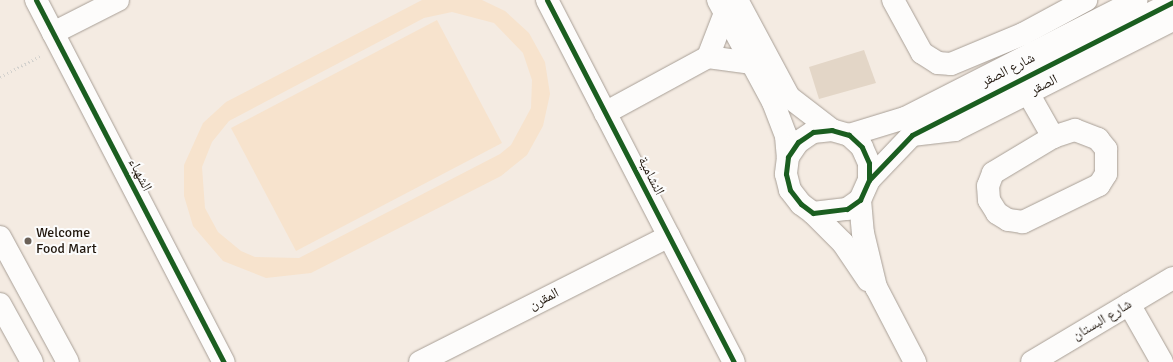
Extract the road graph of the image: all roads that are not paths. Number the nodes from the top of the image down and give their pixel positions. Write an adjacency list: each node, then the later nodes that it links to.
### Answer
1 (36, 0): 10 (street, الشهباء)
2 (118, 0): 10 (street)
3 (547, 0): 14 (street, النشامية)
4 (893, 0): 5 (street)
5 (1086, 0)
6 (1137, 0): 15 (street, شارع الصقر)
7 (1173, 2): 16 (street, شارع الصقر)
8 (727, 4): 11 (street); 12 (street); 15 (street)
9 (1173, 20): 13 (street, الصقر)
10 (56, 39): 30 (street, الشهباء)
11 (708, 57): 12 (street); 14 (street)
12 (751, 63): 18 (street)
13 (1028, 93): 16 (street, الصقر); 17 (street)
14 (605, 113): 22 (street, النشامية)
15 (840, 132): 18 (street); 19 (street)
16 (912, 135): 19 (street, شارع الصقر)
17 (1053, 137): 17 (street)
18 (788, 157): 21 (street)
19 (870, 180): 20 (street)
20 (860, 200): 21 (street); 25 (street)
21 (813, 213): 25 (street)
22 (669, 236): 31 (street, المقرن); 32 (street, النشامية)
23 (0, 237): 29 (street)
24 (1173, 278): 27 (street, شارع البستان)
25 (876, 287): 33 (street)
26 (0, 304): 28 (street)
27 (1128, 304): 34 (street, شارع البستان); 35 (street)
28 (29, 360)
29 (68, 362)
30 (224, 362)
31 (420, 362)
32 (734, 362)
33 (915, 362)
34 (1032, 362)
35 (1162, 362)

